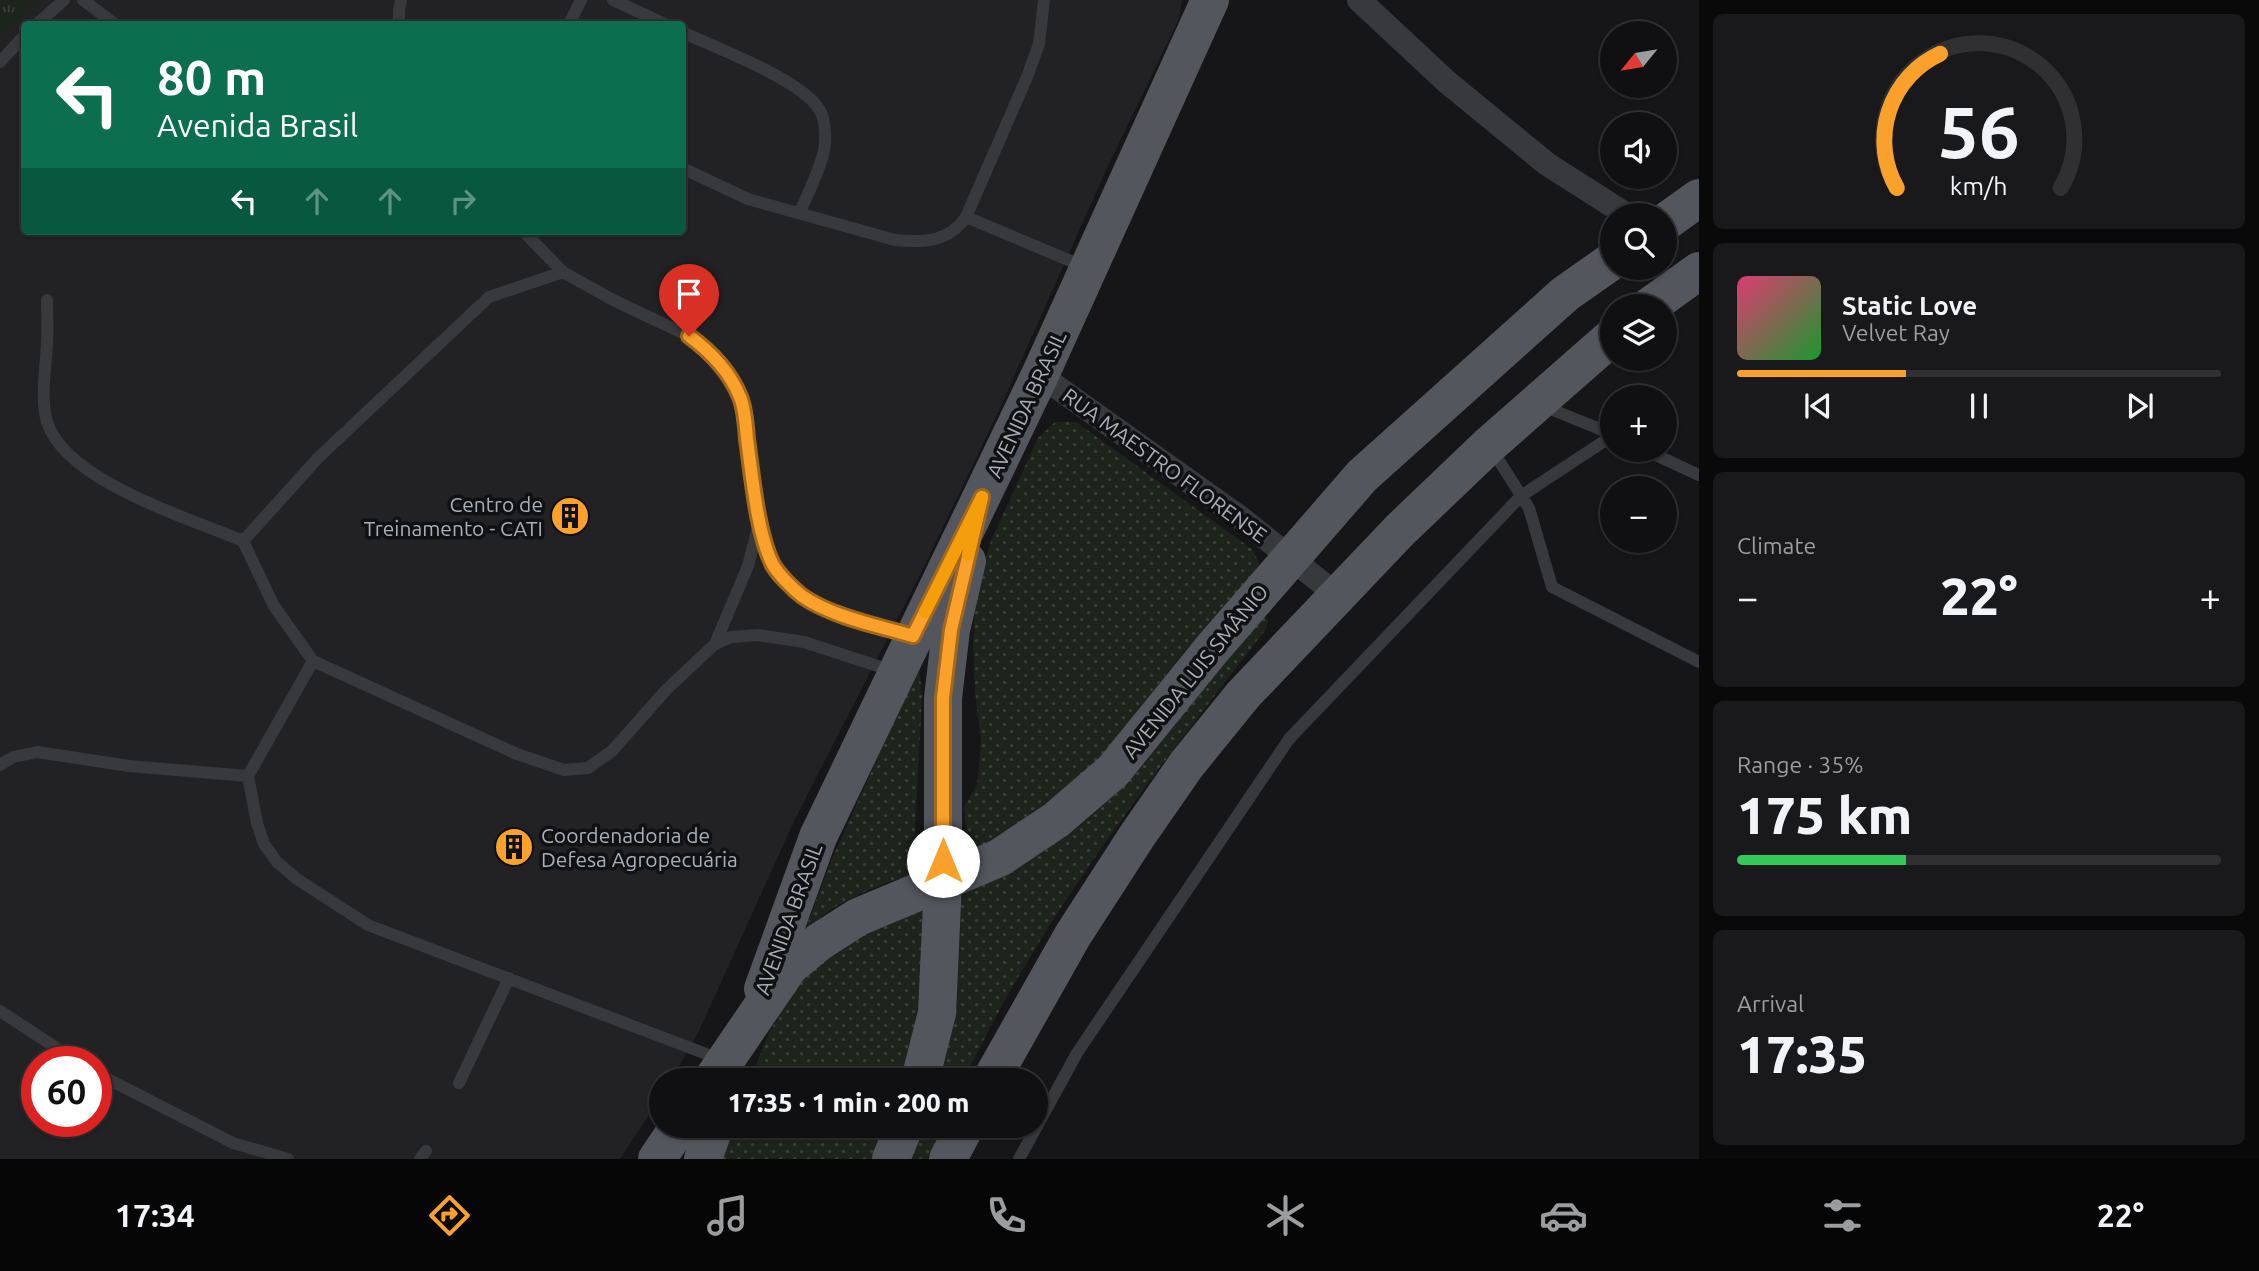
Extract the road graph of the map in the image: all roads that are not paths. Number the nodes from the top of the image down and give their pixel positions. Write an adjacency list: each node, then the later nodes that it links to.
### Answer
1 (64, 0): 9 (lane)
2 (83, 0): 10 (lane)
3 (401, 0): 11 (lane)
4 (581, 0): 12 (lane)
5 (613, 0): 13 (lane)
6 (1044, 0): 22 (lane)
7 (1210, 0): 24 (main road, AVENIDA BRASIL)
8 (1359, 0): 19 (street)
9 (40, 21)
10 (112, 21)
11 (399, 21)
12 (570, 21)
13 (658, 21)
14 (686, 35): 20 (lane)
15 (21, 39): 16 (lane)
16 (0, 62)
17 (686, 170): 20 (lane)
18 (1699, 198): 21 (main road)
19 (1608, 203)
20 (800, 212): 22 (lane)
21 (1677, 214)
22 (966, 217): 24 (lane)
23 (527, 235): 27 (lane)
24 (1089, 269): 31 (main road, AVENIDA BRASIL)
25 (1600, 269): 42 (main road, AVENIDA LUIS SMÂNIO)
26 (1699, 271): 28 (main road)
27 (563, 272): 40 (lane); 41 (lane)
28 (1667, 294)
29 (47, 300): 41 (lane)
30 (1600, 348): 32 (main road)
31 (1040, 375): 39 (main road, AVENIDA BRASIL); 42 (street, RUA MAESTRO FLORENSE)
32 (1536, 404): 33 (lane); 35 (main road)
33 (1600, 430)
34 (1600, 443): 38 (lane)
35 (1489, 445): 38 (lane); 43 (main road)
36 (1671, 462): 37 (lane)
37 (1699, 475)
38 (1521, 496): 47 (lane); 71 (lane)
39 (982, 497): 44 (main road, AVENIDA BRASIL); 51 (main road)
40 (760, 519): 44 (lane); 45 (lane)
41 (243, 541): 46 (lane)
42 (1290, 556): 43 (street, RUA MAESTRO FLORENSE); 51 (main road, AVENIDA LUIS SMÂNIO)
43 (1338, 596): 59 (main road)
44 (913, 636): 48 (main road, AVENIDA BRASIL)
45 (715, 644): 46 (lane); 48 (lane)
46 (313, 661): 50 (lane)
47 (1699, 662)
48 (896, 672): 54 (main road, AVENIDA BRASIL)
49 (0, 765): 50 (lane)
50 (248, 776): 52 (lane)
51 (943, 881): 54 (main road, AVENIDA LUIS SMÂNIO); 58 (main road)
52 (509, 978): 56 (lane); 61 (lane)
53 (0, 1011): 55 (lane)
54 (748, 1029): 57 (main road)
55 (54, 1046)
56 (710, 1068)
57 (726, 1068)
58 (923, 1068)
59 (998, 1068)
60 (112, 1081): 66 (lane)
61 (459, 1083)
62 (671, 1138): 67 (main road)
63 (710, 1138): 68 (main road)
64 (900, 1138): 69 (main road)
65 (959, 1138): 70 (main road)
66 (288, 1159)
67 (657, 1159)
68 (703, 1159)
69 (891, 1159)
70 (948, 1159)
71 (1019, 1159)

